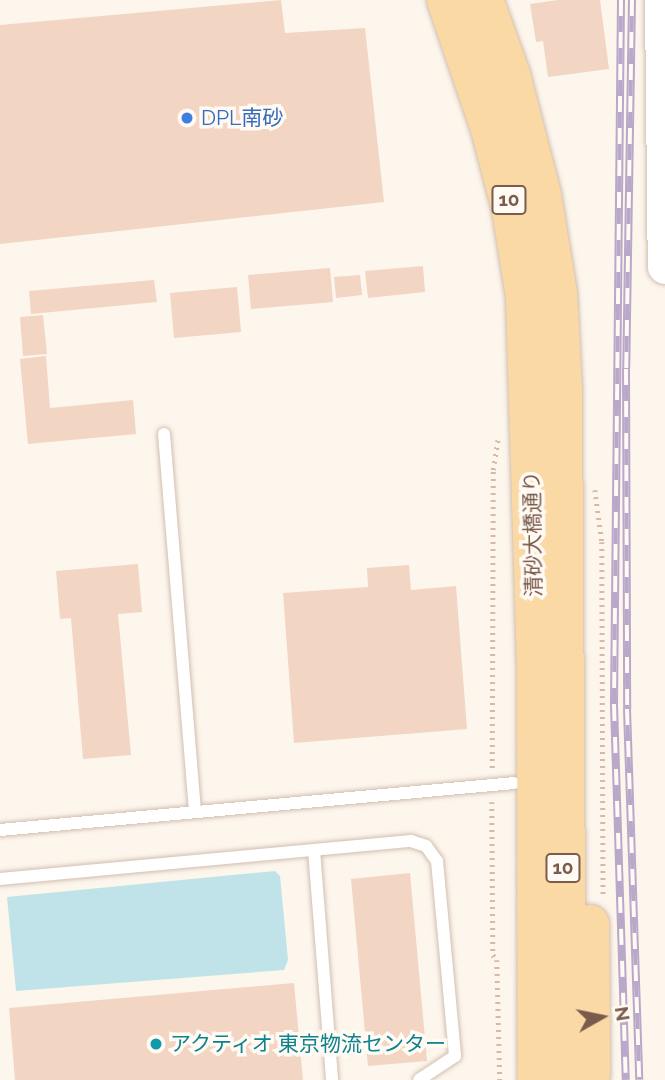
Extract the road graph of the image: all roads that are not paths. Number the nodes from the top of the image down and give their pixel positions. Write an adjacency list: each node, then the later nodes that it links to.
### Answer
1 (446, 0): 5 (main road, 清砂大橋通り / 10)
2 (484, 0): 5 (main road, 清砂大橋通り / 10)
3 (662, 0): 4 (street)
4 (665, 266)
5 (547, 400): 7 (main road, 清砂大橋通り / 10); 8 (main road); 18 (main road)
6 (164, 434): 9 (lane)
7 (549, 658): 16 (main road, 清砂大橋通り / 10); 17 (main road, 清砂大橋通り / 10)
8 (503, 784): 9 (lane); 15 (main road)
9 (195, 810): 10 (lane)
10 (0, 830)
11 (314, 850): 12 (lane); 13 (lane); 14 (lane)
12 (0, 879)
13 (332, 1080)
14 (419, 1080)
15 (517, 1080)
16 (537, 1080)
17 (567, 1080)
18 (592, 1080)

